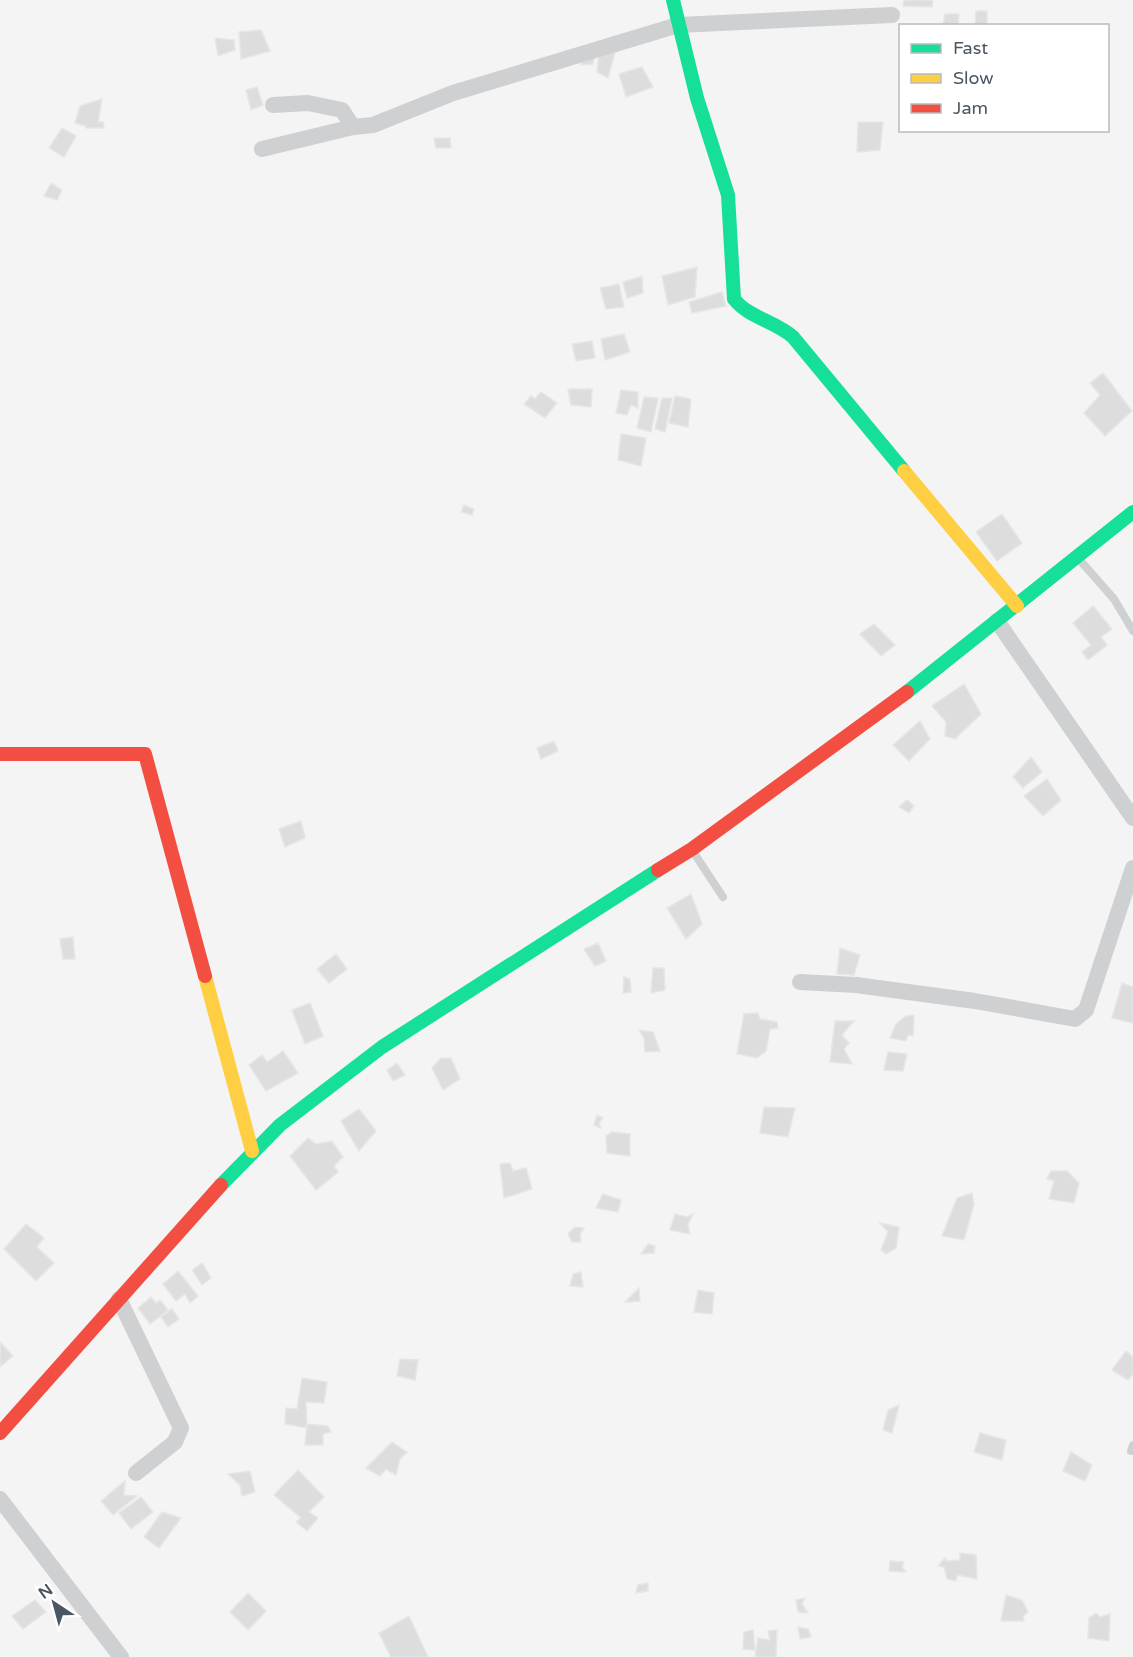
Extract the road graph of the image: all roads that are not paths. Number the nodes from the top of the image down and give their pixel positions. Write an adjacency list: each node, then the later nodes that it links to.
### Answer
1 (674, 0): 3 (street)
2 (892, 15): 3 (street)
3 (678, 25): 5 (street); 9 (street)
4 (273, 105): 5 (street)
5 (353, 127): 6 (street)
6 (262, 149)
7 (1133, 512): 8 (street)
8 (1077, 558): 9 (street); 11 (lane)
9 (1017, 606): 10 (street)
10 (997, 621): 13 (street); 14 (street)
11 (1133, 631)
12 (0, 754): 18 (street)
13 (1133, 818)
14 (692, 849): 16 (lane); 18 (street)
15 (1133, 868): 17 (street)
16 (723, 897)
17 (800, 982)
18 (252, 1151): 19 (street)
19 (118, 1299): 20 (street); 21 (street)
20 (0, 1433)
21 (136, 1473)
22 (0, 1499): 23 (street)
23 (121, 1657)

